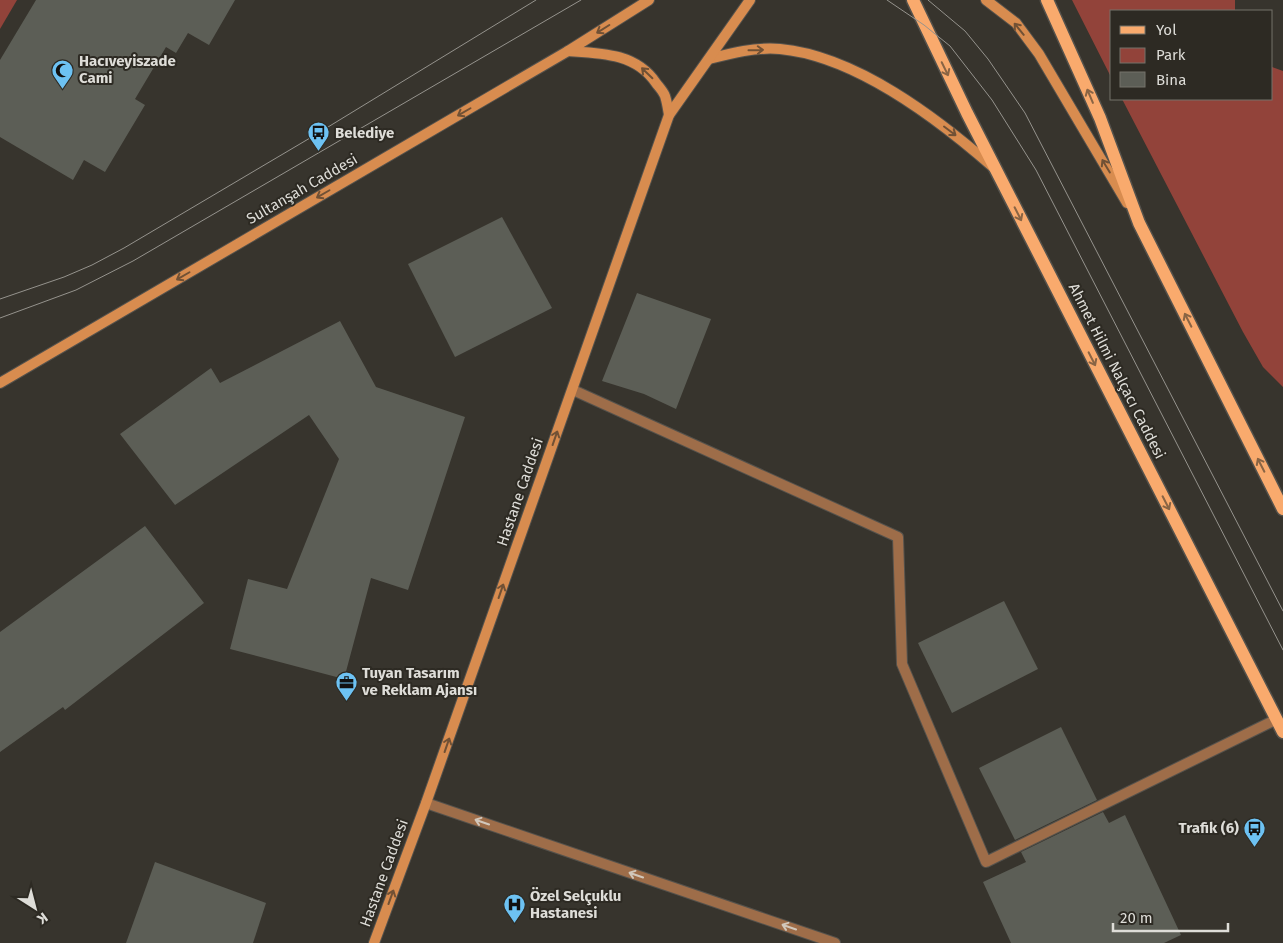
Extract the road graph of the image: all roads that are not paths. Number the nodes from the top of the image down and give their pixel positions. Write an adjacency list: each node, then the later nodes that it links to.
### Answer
1 (750, 0): 7 (street, Hastane Caddesi)
2 (914, 0): 9 (main road, Ahmet Hilmi Nalçacı Caddesi, one-way to 9)
3 (986, 0): 10 (street, one-way to 3)
4 (1047, 0): 10 (main road, one-way to 4)
5 (647, 1): 6 (street, Sultanşah Caddesi, one-way to 6)
6 (568, 51): 8 (street, one-way to 6); 11 (street, Sultanşah Caddesi, one-way to 11)
7 (709, 59): 8 (street, Hastane Caddesi); 9 (street, one-way to 9)
8 (670, 115): 12 (street, Hastane Caddesi)
9 (996, 170): 14 (main road, Ahmet Hilmi Nalçacı Caddesi, one-way to 14)
10 (1140, 223): 13 (main road, one-way to 10)
11 (0, 383)
12 (573, 390): 14 (street); 16 (street, Hastane Caddesi, one-way to 12)
13 (1283, 509)
14 (1277, 719): 15 (main road, Ahmet Hilmi Nalçacı Caddesi)
15 (1283, 732)
16 (426, 803): 17 (street, Hastane Caddesi, one-way to 16); 18 (street, one-way to 16)
17 (374, 943)
18 (835, 943)

